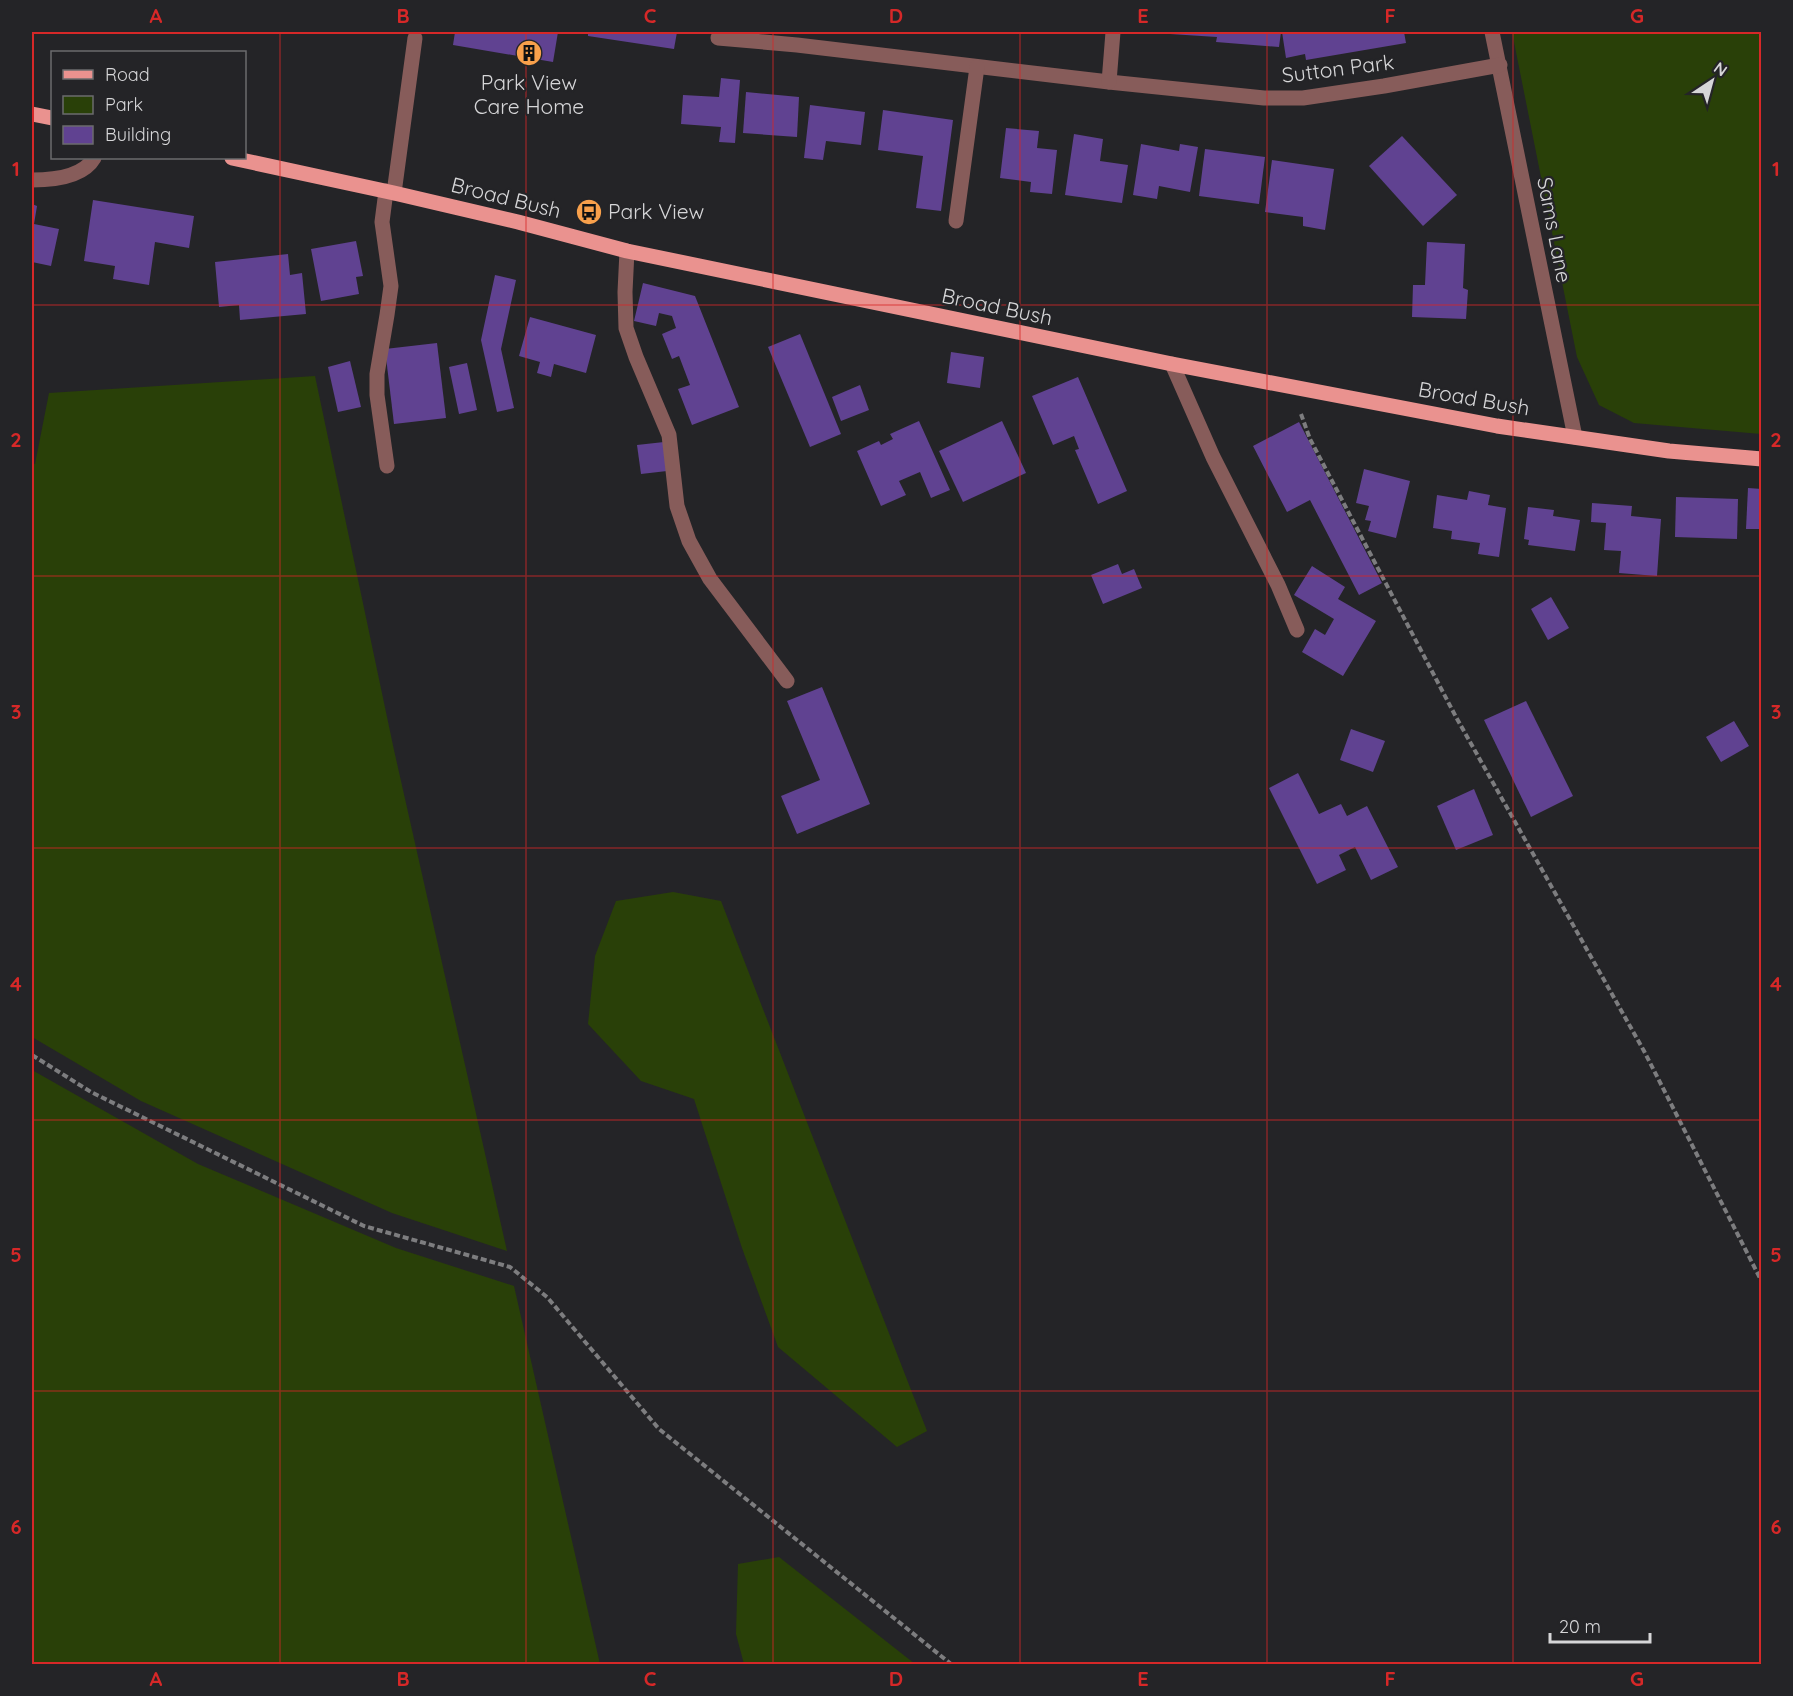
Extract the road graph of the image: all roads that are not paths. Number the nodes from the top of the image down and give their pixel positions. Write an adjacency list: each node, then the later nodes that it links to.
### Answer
1 (1113, 32): 8 (street)
2 (1492, 32): 6 (street, Sams Lane)
3 (415, 38): 14 (street)
4 (718, 38): 5 (street, Sutton Park)
5 (798, 38): 7 (street, Sutton Park)
6 (1500, 65): 8 (street, Sutton Park); 18 (street, Sams Lane)
7 (977, 67): 8 (street, Sutton Park); 15 (street)
8 (1109, 82)
9 (32, 114): 10 (main road)
10 (51, 118)
11 (93, 159): 13 (street)
12 (237, 159): 14 (main road, Broad Bush)
13 (32, 180)
14 (390, 192): 16 (main road, Broad Bush); 20 (street)
15 (956, 220)
16 (627, 251): 17 (main road, Broad Bush); 22 (street)
17 (1172, 364): 18 (main road, Broad Bush); 21 (street)
18 (1575, 437): 19 (main road, Broad Bush)
19 (1761, 459)
20 (387, 466)
21 (1296, 630)
22 (787, 681)

